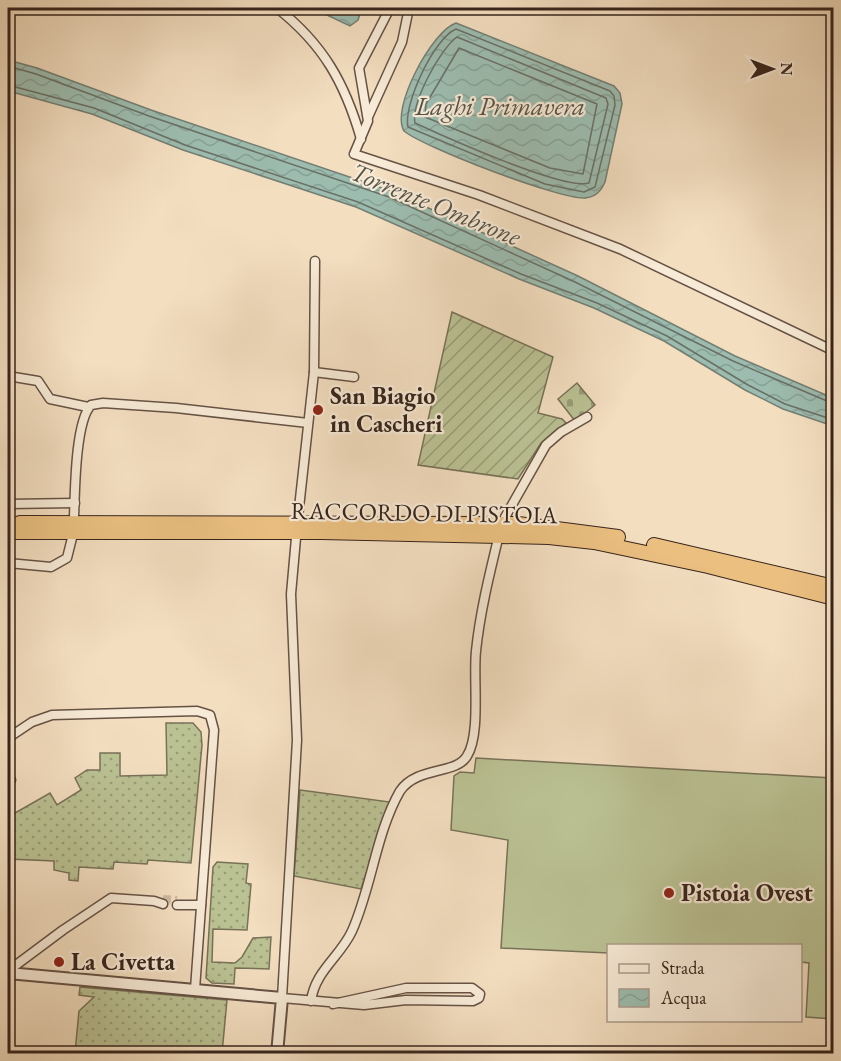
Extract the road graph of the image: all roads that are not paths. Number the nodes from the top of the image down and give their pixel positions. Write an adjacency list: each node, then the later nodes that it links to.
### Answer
1 (277, 8): 5 (street)
2 (390, 8): 4 (street)
3 (409, 8): 4 (street)
4 (368, 117): 5 (street)
5 (361, 139): 7 (street)
6 (315, 261): 8 (street)
7 (834, 351)
8 (314, 372): 10 (street); 13 (street)
9 (8, 376): 11 (street)
10 (354, 378)
11 (88, 407): 13 (street); 14 (street)
12 (587, 417): 18 (street)
13 (308, 423): 17 (street)
14 (75, 503): 15 (street); 16 (street)
15 (8, 504)
16 (74, 517)
17 (298, 517)
18 (504, 519)
19 (8, 523): 25 (highway, RACCORDO DI PISTOIA)
20 (8, 532): 26 (highway, RACCORDO DI PISTOIA)
21 (72, 538): 24 (street)
22 (296, 538): 36 (street)
23 (498, 539): 38 (street)
24 (8, 563)
25 (834, 586)
26 (834, 598)
27 (8, 738): 30 (street)
28 (161, 902): 31 (street)
29 (177, 903): 30 (street)
30 (197, 905): 35 (street)
31 (31, 953): 32 (street); 33 (street)
32 (8, 972): 33 (street)
33 (26, 975): 35 (street)
34 (426, 987): 37 (street); 37 (street); 39 (street)
35 (195, 989): 36 (street)
36 (282, 998): 38 (street); 40 (street)
37 (426, 1000): 39 (street)
38 (311, 1001): 39 (street)
39 (333, 1004)
40 (277, 1053)

